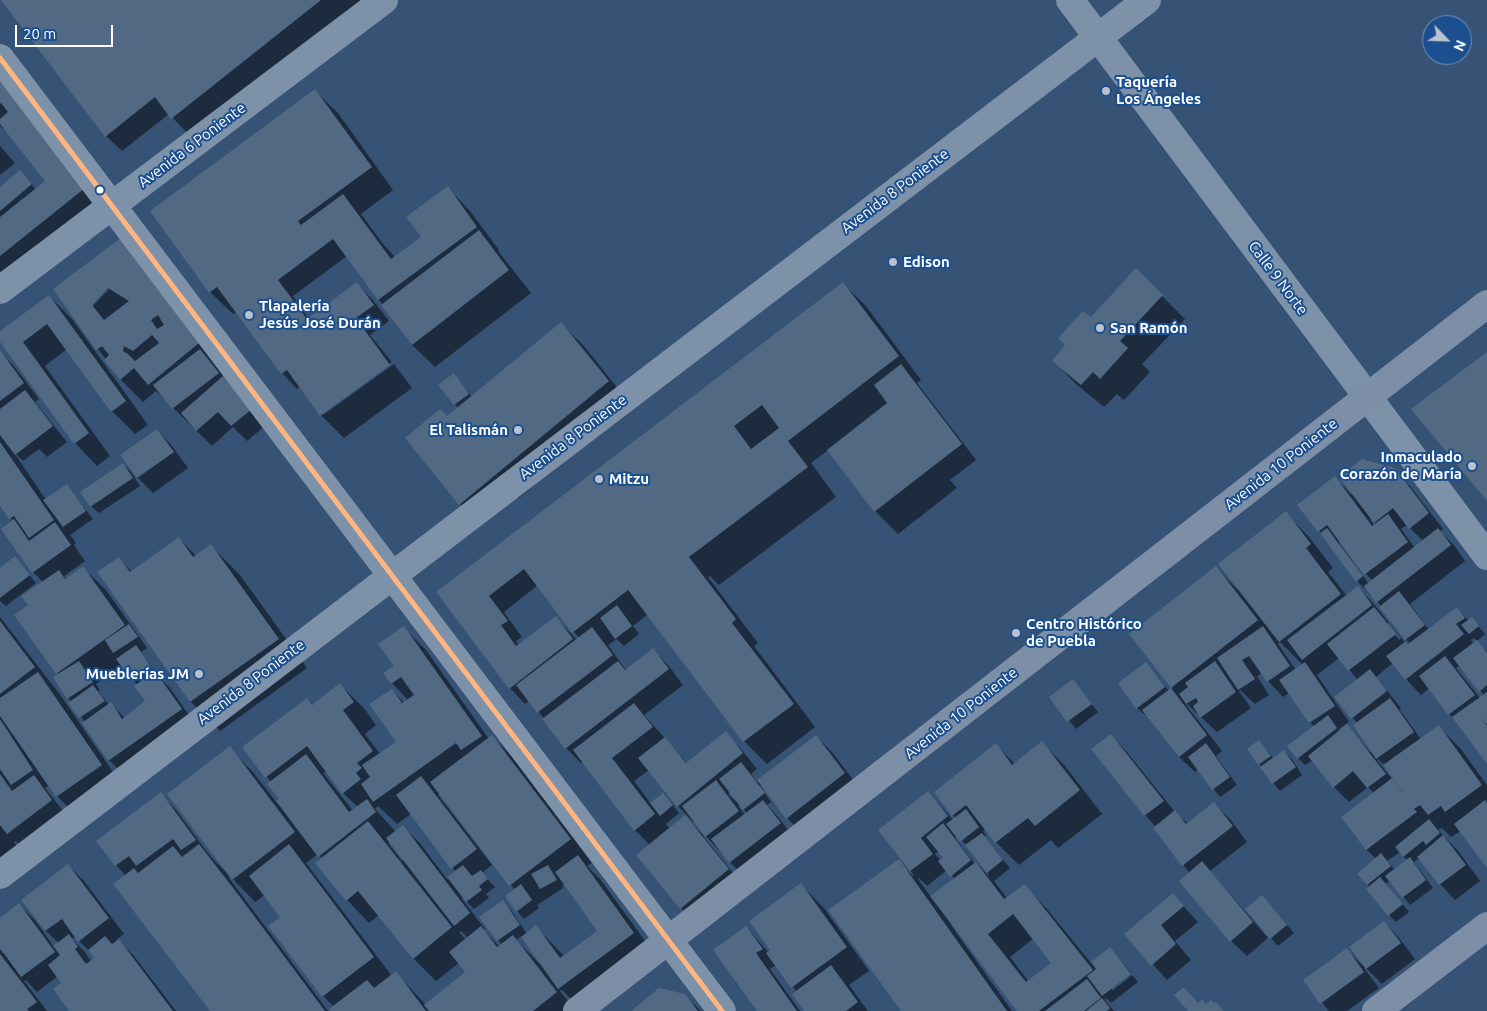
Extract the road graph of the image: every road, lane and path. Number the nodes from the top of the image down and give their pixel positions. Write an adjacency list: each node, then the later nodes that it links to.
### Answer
1 (384, 0): 6 (street, Avenida 6 Poniente)
2 (1070, 0): 4 (street, Calle 9 Norte)
3 (1147, 0): 4 (street, Avenida 8 Poniente)
4 (1098, 37): 9 (street, Calle 9 Norte); 11 (street, Avenida 8 Poniente)
5 (0, 58): 6 (street)
6 (112, 205): 7 (street, Avenida 6 Poniente); 11 (street)
7 (0, 290)
8 (1487, 304): 9 (main road, Avenida 10 Poniente)
9 (1368, 397): 10 (street, Calle 9 Norte); 14 (main road, Avenida 10 Poniente)
10 (1487, 556)
11 (391, 575): 12 (street, Avenida 8 Poniente); 14 (street)
12 (0, 875)
13 (1487, 926): 17 (main road)
14 (668, 940): 15 (main road, Avenida 10 Poniente); 16 (street)
15 (577, 1011)
16 (722, 1011)
17 (1376, 1011)

